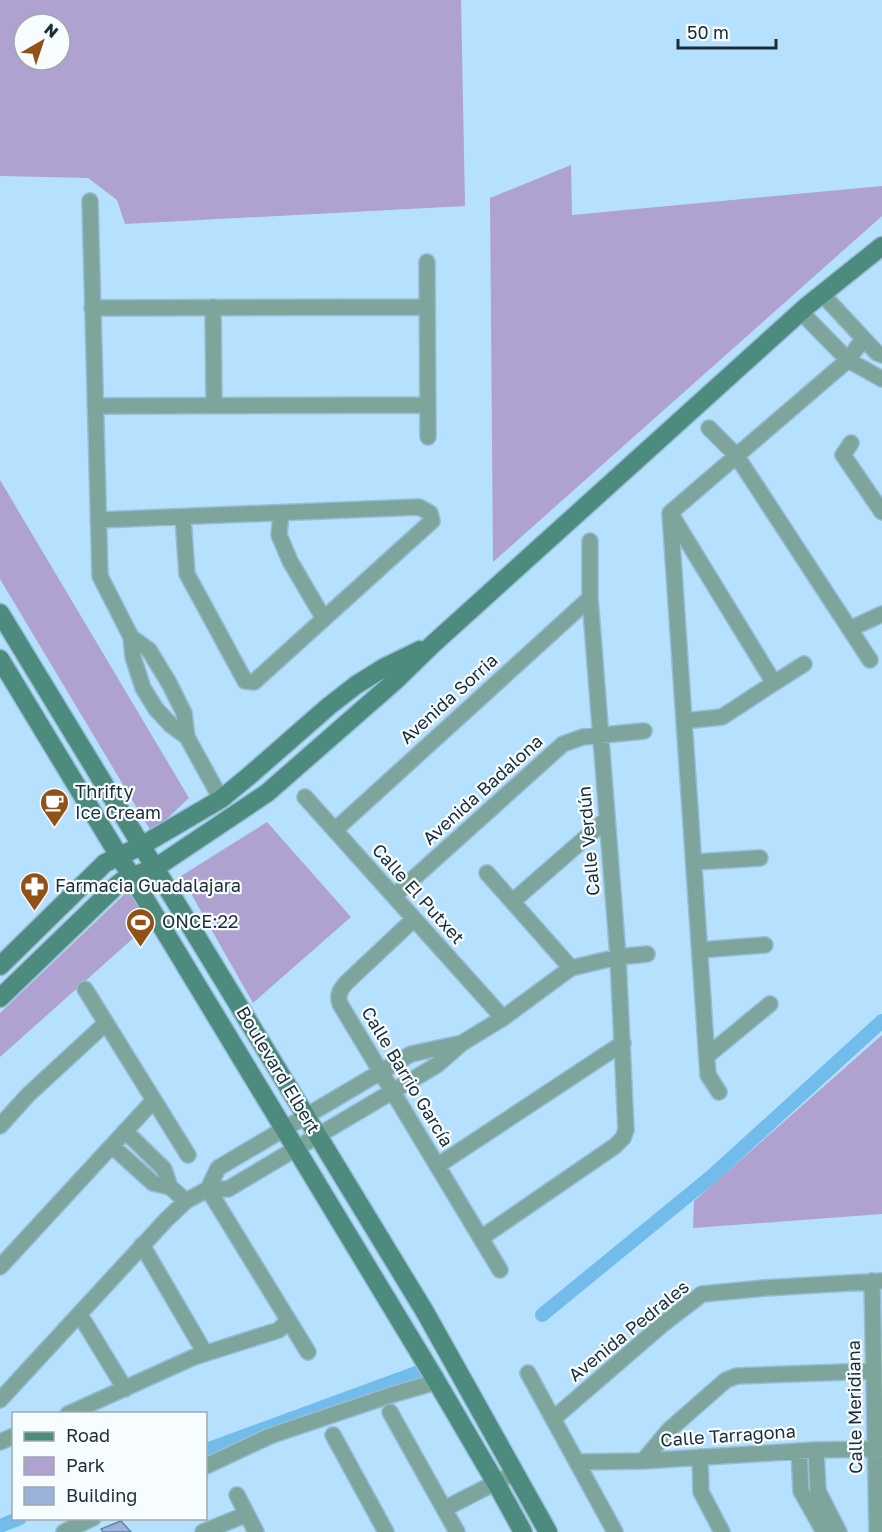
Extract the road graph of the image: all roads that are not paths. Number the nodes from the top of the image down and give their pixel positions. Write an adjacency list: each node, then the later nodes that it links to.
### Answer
1 (90, 201): 7 (street)
2 (882, 246): 4 (street)
3 (427, 262): 6 (street)
4 (822, 294): 8 (street); 9 (street)
5 (213, 307): 6 (street); 7 (street); 15 (street)
6 (427, 307): 13 (street)
7 (92, 308): 14 (street)
8 (800, 312): 11 (street); 35 (street)
9 (863, 339): 10 (street); 11 (street)
10 (882, 355)
11 (848, 360): 12 (street); 19 (street)
12 (882, 379)
13 (428, 405): 15 (street); 17 (street)
14 (95, 406): 15 (street); 24 (street)
15 (214, 406)
16 (709, 428): 19 (street)
17 (428, 438)
18 (851, 443): 20 (street)
19 (736, 455): 22 (street); 30 (street)
20 (881, 509)
21 (281, 513): 23 (street); 29 (street); 29 (street)
22 (670, 513): 36 (street); 37 (street)
23 (183, 517): 24 (street); 29 (street)
24 (98, 520): 31 (street)
25 (590, 541): 26 (street, Calle Verdún)
26 (590, 598): 39 (street, Calle Verdún); 44 (street, Avenida Sorria)
27 (0, 613): 45 (street, Boulevard Elbert)
28 (882, 614): 30 (street)
29 (324, 619)
30 (850, 630): 33 (street)
31 (131, 637): 40 (street); 40 (street)
32 (0, 659): 46 (street, Boulevard Elbert)
33 (870, 660)
34 (804, 664): 36 (street)
35 (390, 674): 42 (street); 49 (street)
36 (774, 683): 37 (street)
37 (684, 721): 48 (street)
38 (644, 731): 39 (street, Avenida Badalona)
39 (600, 736): 43 (street, Calle Verdún); 52 (street, Avenida Badalona)
40 (187, 737): 42 (street)
41 (305, 797): 44 (street, Calle El Putxet)
42 (221, 798): 45 (street)
43 (607, 819): 53 (street); 58 (street, Calle Verdún)
44 (335, 830): 52 (street, Calle El Putxet)
45 (141, 846): 46 (street); 49 (street, Boulevard Elbert)
46 (119, 855): 51 (street, Boulevard Elbert); 59 (street)
47 (760, 858): 48 (street)
48 (695, 862): 56 (street)
49 (155, 868): 51 (street); 73 (street, Boulevard Elbert)
50 (487, 873): 53 (street)
51 (131, 876): 62 (street); 75 (street, Boulevard Elbert)
52 (394, 897): 54 (street, Calle El Putxet)
53 (513, 902): 60 (street)
54 (414, 919): 64 (street, Calle El Putxet); 69 (street, Calle Barrio García)
55 (765, 945): 56 (street)
56 (700, 950): 68 (street)
57 (646, 954): 58 (street)
58 (618, 957): 60 (street); 67 (street, Calle Verdún)
59 (0, 966)
60 (571, 968): 64 (street)
61 (85, 989): 65 (street)
62 (0, 998)
63 (770, 1004): 68 (street)
64 (503, 1018): 66 (street)
65 (106, 1023): 72 (street); 74 (street)
66 (462, 1043): 69 (street); 70 (street)
67 (622, 1043): 81 (street); 85 (street, Calle Verdún)
68 (708, 1056): 71 (street)
69 (381, 1071): 70 (street, Calle Barrio García); 73 (street)
70 (393, 1092): 77 (street); 81 (street, Calle Barrio García)
71 (719, 1092)
72 (154, 1100): 76 (street); 80 (street)
73 (305, 1116): 75 (street); 77 (street, Boulevard Elbert)
74 (0, 1126)
75 (283, 1129): 79 (street, Boulevard Elbert); 83 (street)
76 (125, 1131): 78 (street); 82 (street)
77 (317, 1137): 79 (street); 110 (street, Boulevard Elbert)
78 (112, 1146): 82 (street); 87 (street)
79 (296, 1149): 83 (street); 96 (street, Boulevard Elbert)
80 (188, 1155)
81 (437, 1166): 85 (street, Calle Barrio García)
82 (170, 1187): 84 (street)
83 (208, 1189): 84 (street); 91 (street)
84 (186, 1201): 86 (street)
85 (481, 1238): 88 (street, Calle Barrio García)
86 (142, 1245): 90 (street); 93 (street)
87 (0, 1267)
88 (500, 1270)
89 (877, 1281): 94 (street, Calle Meridiana); 101 (street, Avenida Pedrales)
90 (80, 1315): 97 (street); 98 (street)
91 (288, 1320): 92 (street); 93 (street)
92 (308, 1352)
93 (205, 1353): 97 (street)
94 (874, 1371): 104 (street, Calle Meridiana); 107 (street)
95 (528, 1373): 101 (street)
96 (436, 1382): 109 (street); 111 (street, Boulevard Elbert)
97 (125, 1389): 99 (street)
98 (0, 1400)
99 (70, 1412)
100 (390, 1412): 113 (street)
101 (553, 1419): 108 (street)
102 (333, 1435): 119 (street)
103 (816, 1450): 104 (street, Calle Tarragona); 105 (street, Calle Tarragona); 126 (street)
104 (879, 1450): 127 (street, Calle Meridiana)
105 (799, 1451): 106 (street, Calle Tarragona); 125 (street)
106 (699, 1457): 107 (street, Calle Tarragona); 124 (street)
107 (643, 1461): 108 (street, Calle Tarragona)
108 (577, 1462): 123 (street)
109 (207, 1466)
110 (516, 1472): 111 (street); 122 (street, Boulevard Elbert)
111 (496, 1483): 113 (street); 121 (street, Boulevard Elbert)
112 (237, 1495): 114 (street)
113 (444, 1509): 120 (street)
114 (247, 1514): 117 (street); 118 (street)
115 (89, 1520): 116 (street)
116 (64, 1532)
117 (203, 1532)
118 (256, 1532)
119 (386, 1532)
120 (457, 1532)
121 (523, 1532)
122 (548, 1532)
123 (615, 1532)
124 (722, 1532)
125 (824, 1532)
126 (839, 1532)
127 (877, 1532)

